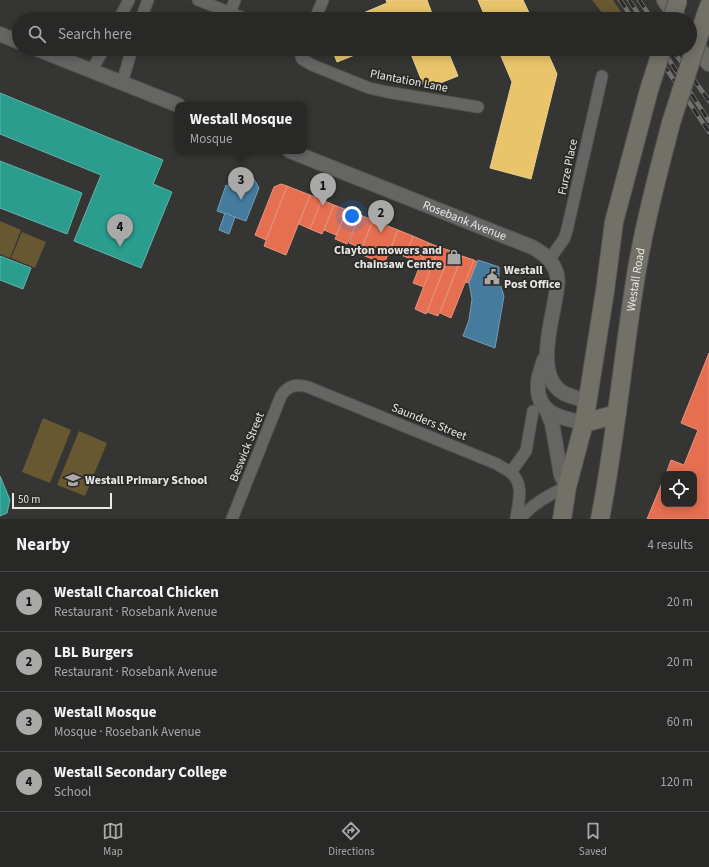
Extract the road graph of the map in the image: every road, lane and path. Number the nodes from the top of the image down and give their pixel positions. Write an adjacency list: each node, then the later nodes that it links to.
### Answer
1 (129, 0): 9 (street)
2 (148, 0): 10 (street)
3 (198, 0): 11 (street)
4 (235, 0): 12 (street)
5 (322, 0): 13 (street)
6 (665, 0): 14 (main road)
7 (678, 0): 15 (main road, bridge)
8 (709, 6): 16 (main road, Westall Road)
9 (123, 12)
10 (144, 12)
11 (228, 12)
12 (230, 12)
13 (318, 12)
14 (673, 12)
15 (674, 12)
16 (697, 29)
17 (697, 33): 26 (main road)
18 (0, 34): 19 (street)
19 (12, 39)
20 (54, 56): 27 (street)
21 (100, 56): 27 (street)
22 (130, 56): 29 (street)
23 (301, 56): 31 (street, Plantation Lane)
24 (660, 56): 36 (main road, bridge)
25 (689, 56): 38 (main road, Westall Road, bridge)
26 (709, 63)
27 (92, 71): 29 (street)
28 (602, 76): 33 (street, Furze Place)
29 (122, 83): 30 (street)
30 (175, 104)
31 (478, 107)
32 (298, 154): 33 (street, Rosebank Avenue)
33 (549, 260): 34 (street, Rosebank Avenue)
34 (548, 350): 36 (street, Rosebank Avenue); 37 (street, Rosebank Avenue)
35 (289, 387): 40 (street, Saunders Street); 42 (street, Beswick Street)
36 (588, 401): 38 (main road); 39 (main road)
37 (538, 409): 39 (street); 40 (street); 41 (street, Rosebank Avenue)
38 (618, 414): 39 (main road); 46 (main road, Westall Road)
39 (584, 423): 41 (main road)
40 (507, 470): 43 (street)
41 (567, 487): 44 (street); 45 (main road)
42 (232, 519)
43 (516, 519)
44 (520, 519)
45 (562, 519)
46 (600, 519)

